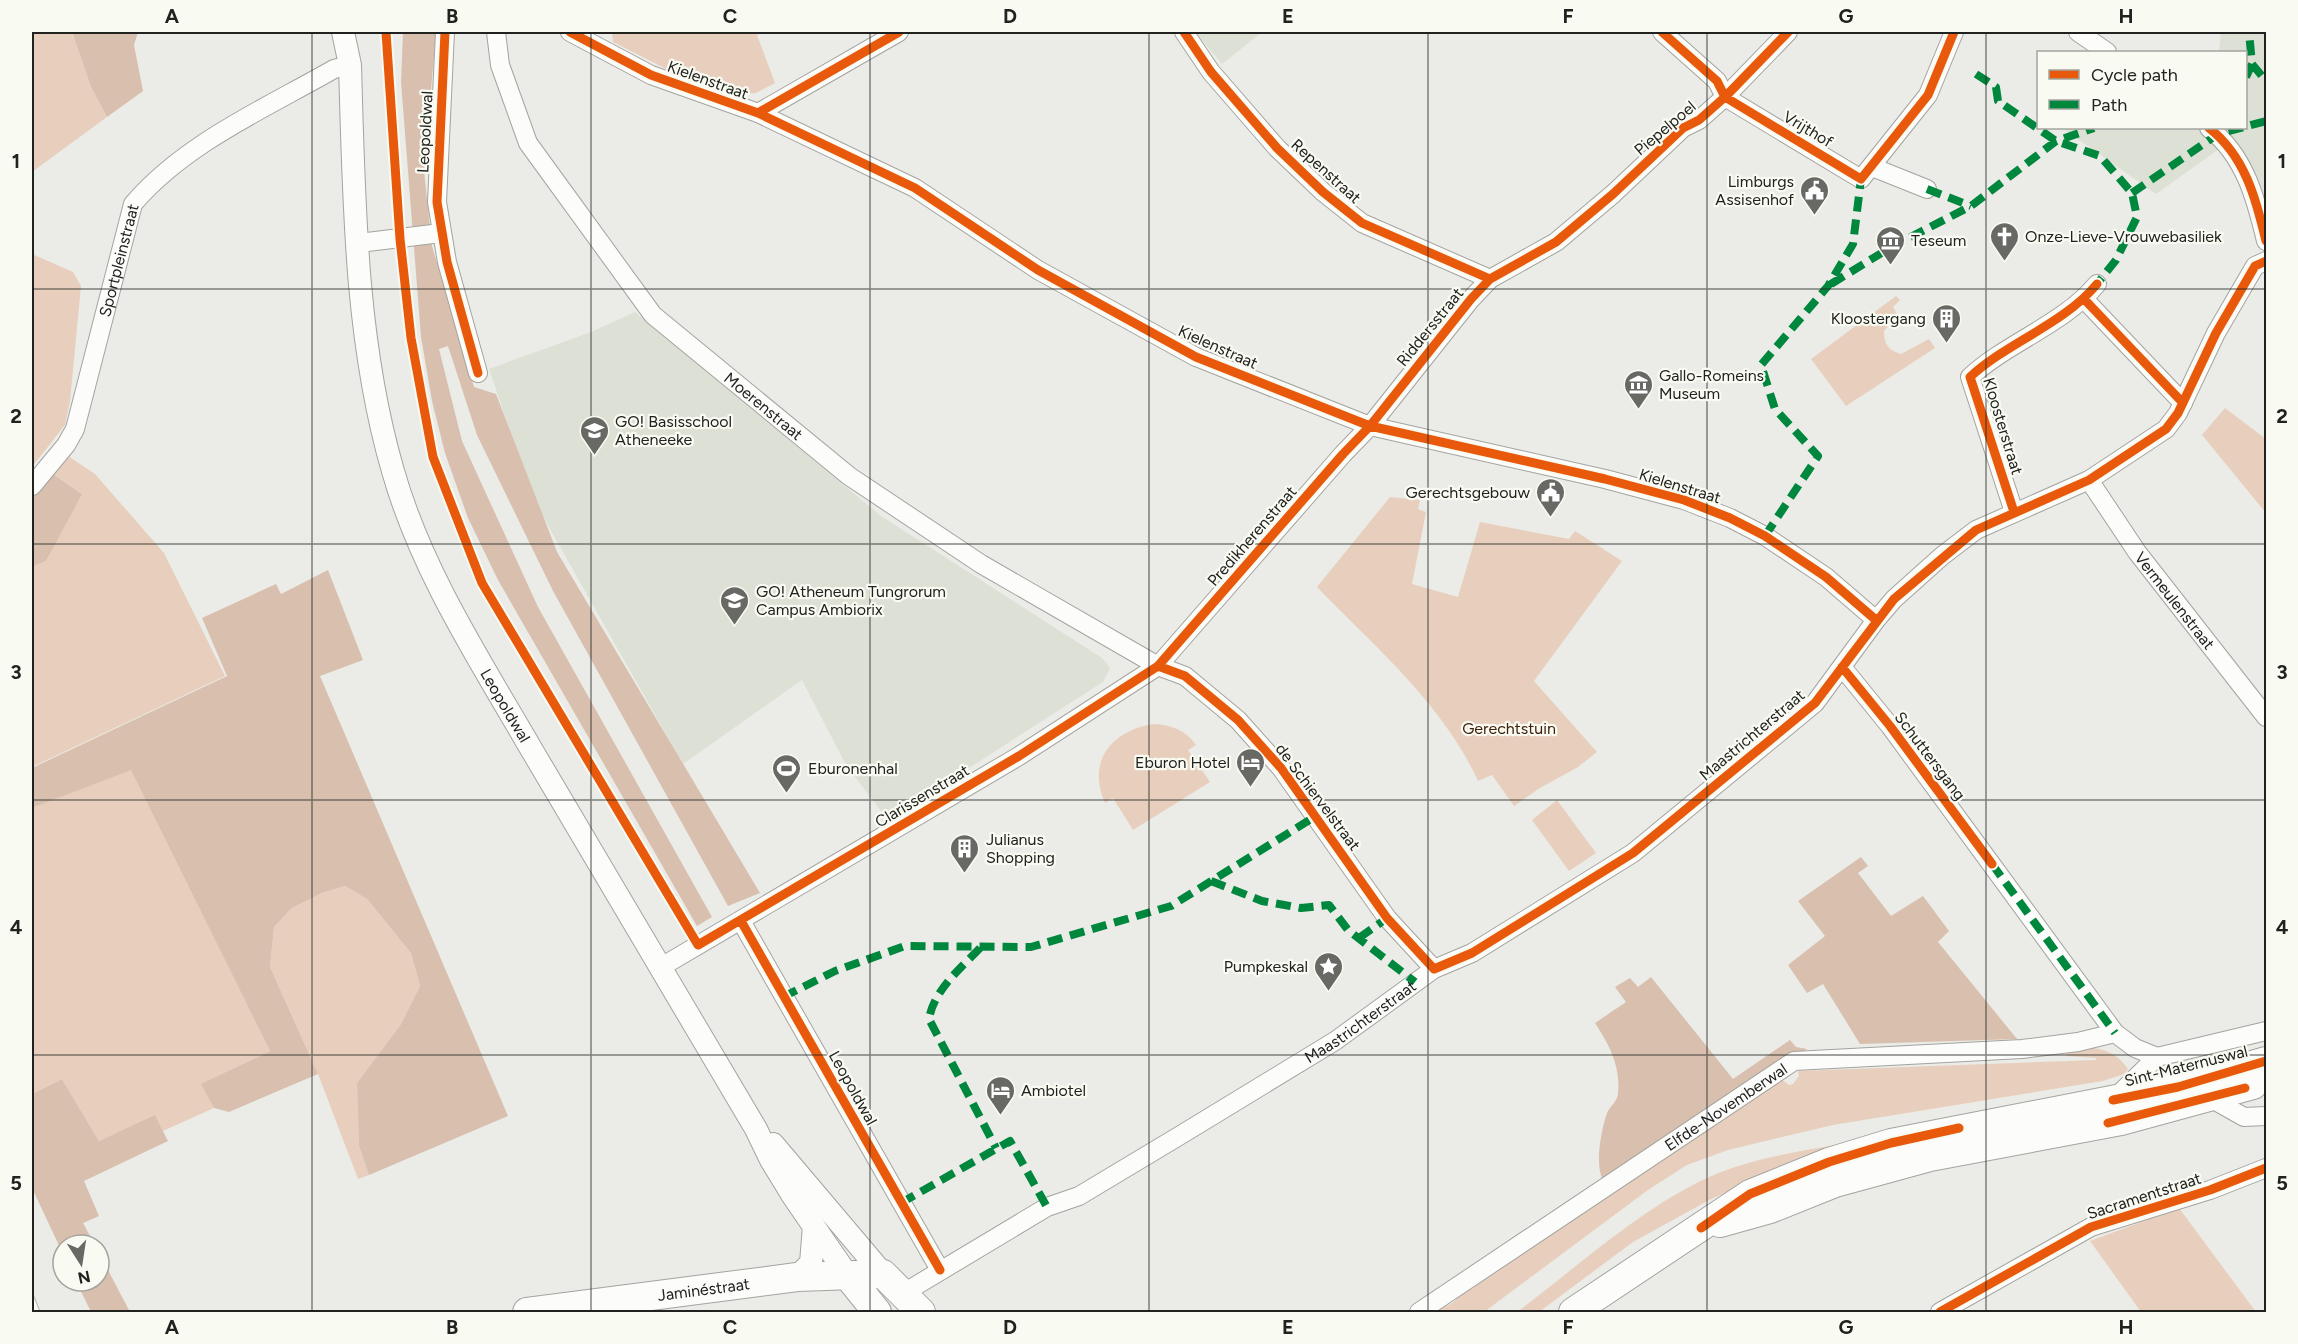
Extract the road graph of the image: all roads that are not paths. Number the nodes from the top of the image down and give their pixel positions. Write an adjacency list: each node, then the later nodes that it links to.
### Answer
1 (343, 32): 12 (street, Leopoldwal)
2 (444, 32): 18 (street, Leopoldwal)
3 (496, 32): 33 (street, Moerenstraat)
4 (570, 32): 14 (street, Kielenstraat)
5 (899, 32): 14 (street)
6 (1184, 32): 23 (street, Repenstraat)
7 (1662, 32): 13 (street)
8 (1788, 32): 13 (street, Piepelpoel)
9 (1954, 32): 16 (street)
10 (2078, 32): 11 (street)
11 (2106, 51)
12 (350, 65): 21 (street, Leopoldwal); 30 (street, Sportpleinstraat)
13 (1725, 97): 16 (street, Vrijthof); 20 (street, Piepelpoel)
14 (758, 113): 28 (street, Kielenstraat)
15 (2213, 131): 19 (street)
16 (1872, 167): 17 (street)
17 (1927, 189)
18 (441, 233): 21 (street); 26 (street, Leopoldwal)
19 (2266, 241)
20 (1556, 242): 23 (street, Riddersstraat)
21 (358, 243): 37 (street, Leopoldwal)
22 (2266, 261): 27 (street, Maastrichterstraat)
23 (1490, 279): 28 (street, Riddersstraat)
24 (2097, 284): 25 (street)
25 (2084, 299): 27 (street); 31 (street, Kloosterstraat)
26 (478, 373)
27 (2183, 403): 29 (street, Maastrichterstraat)
28 (1370, 426): 32 (street, Kielenstraat); 33 (street, Predikherenstraat)
29 (2089, 480): 31 (street, Maastrichterstraat); 35 (street, Vermeulenstraat)
30 (32, 486)
31 (2014, 512): 32 (street, Maastrichterstraat)
32 (1876, 620): 34 (street, Maastrichterstraat)
33 (1158, 666): 36 (street, Clarissenstraat); 38 (street, de Schiervelstraat)
34 (1842, 667): 38 (street, Maastrichterstraat); 40 (street, Schuttersgang)
35 (2266, 717)
36 (741, 921): 37 (street, Clarissenstraat); 51 (street, Leopoldwal)
37 (661, 967): 47 (street, Leopoldwal)
38 (1434, 969): 51 (street, Maastrichterstraat)
39 (2266, 1032): 41 (street, Sint-Maternuswal)
40 (2115, 1033): 41 (street, Schuttersgang); 57 (street, Elfde-Novemberwal)
41 (2157, 1057): 45 (street, Sint-Maternuswal)
42 (2266, 1061): 45 (main road, Sint-Maternuswal)
43 (2266, 1081): 44 (main road)
44 (2212, 1099): 46 (street); 50 (main road)
45 (2113, 1100): 50 (main road)
46 (2266, 1116)
47 (756, 1129): 49 (street, Leopoldwal); 54 (street, Leopoldwal)
48 (2266, 1168): 59 (street, Sacramentstraat)
49 (814, 1226): 52 (street, Leopoldwal); 53 (street)
50 (1701, 1228): 58 (main road)
51 (940, 1270): 54 (street, Maastrichterstraat)
52 (849, 1276): 53 (main road, Jaminéstraat); 54 (main road, Jaminéstraat); 56 (main road, Leopoldwal)
53 (797, 1277): 55 (main road, Jaminéstraat)
54 (902, 1293): 56 (main road, Maastrichterstraat)
55 (527, 1312)
56 (878, 1312)
57 (1419, 1312)
58 (1573, 1312)
59 (1940, 1312)

